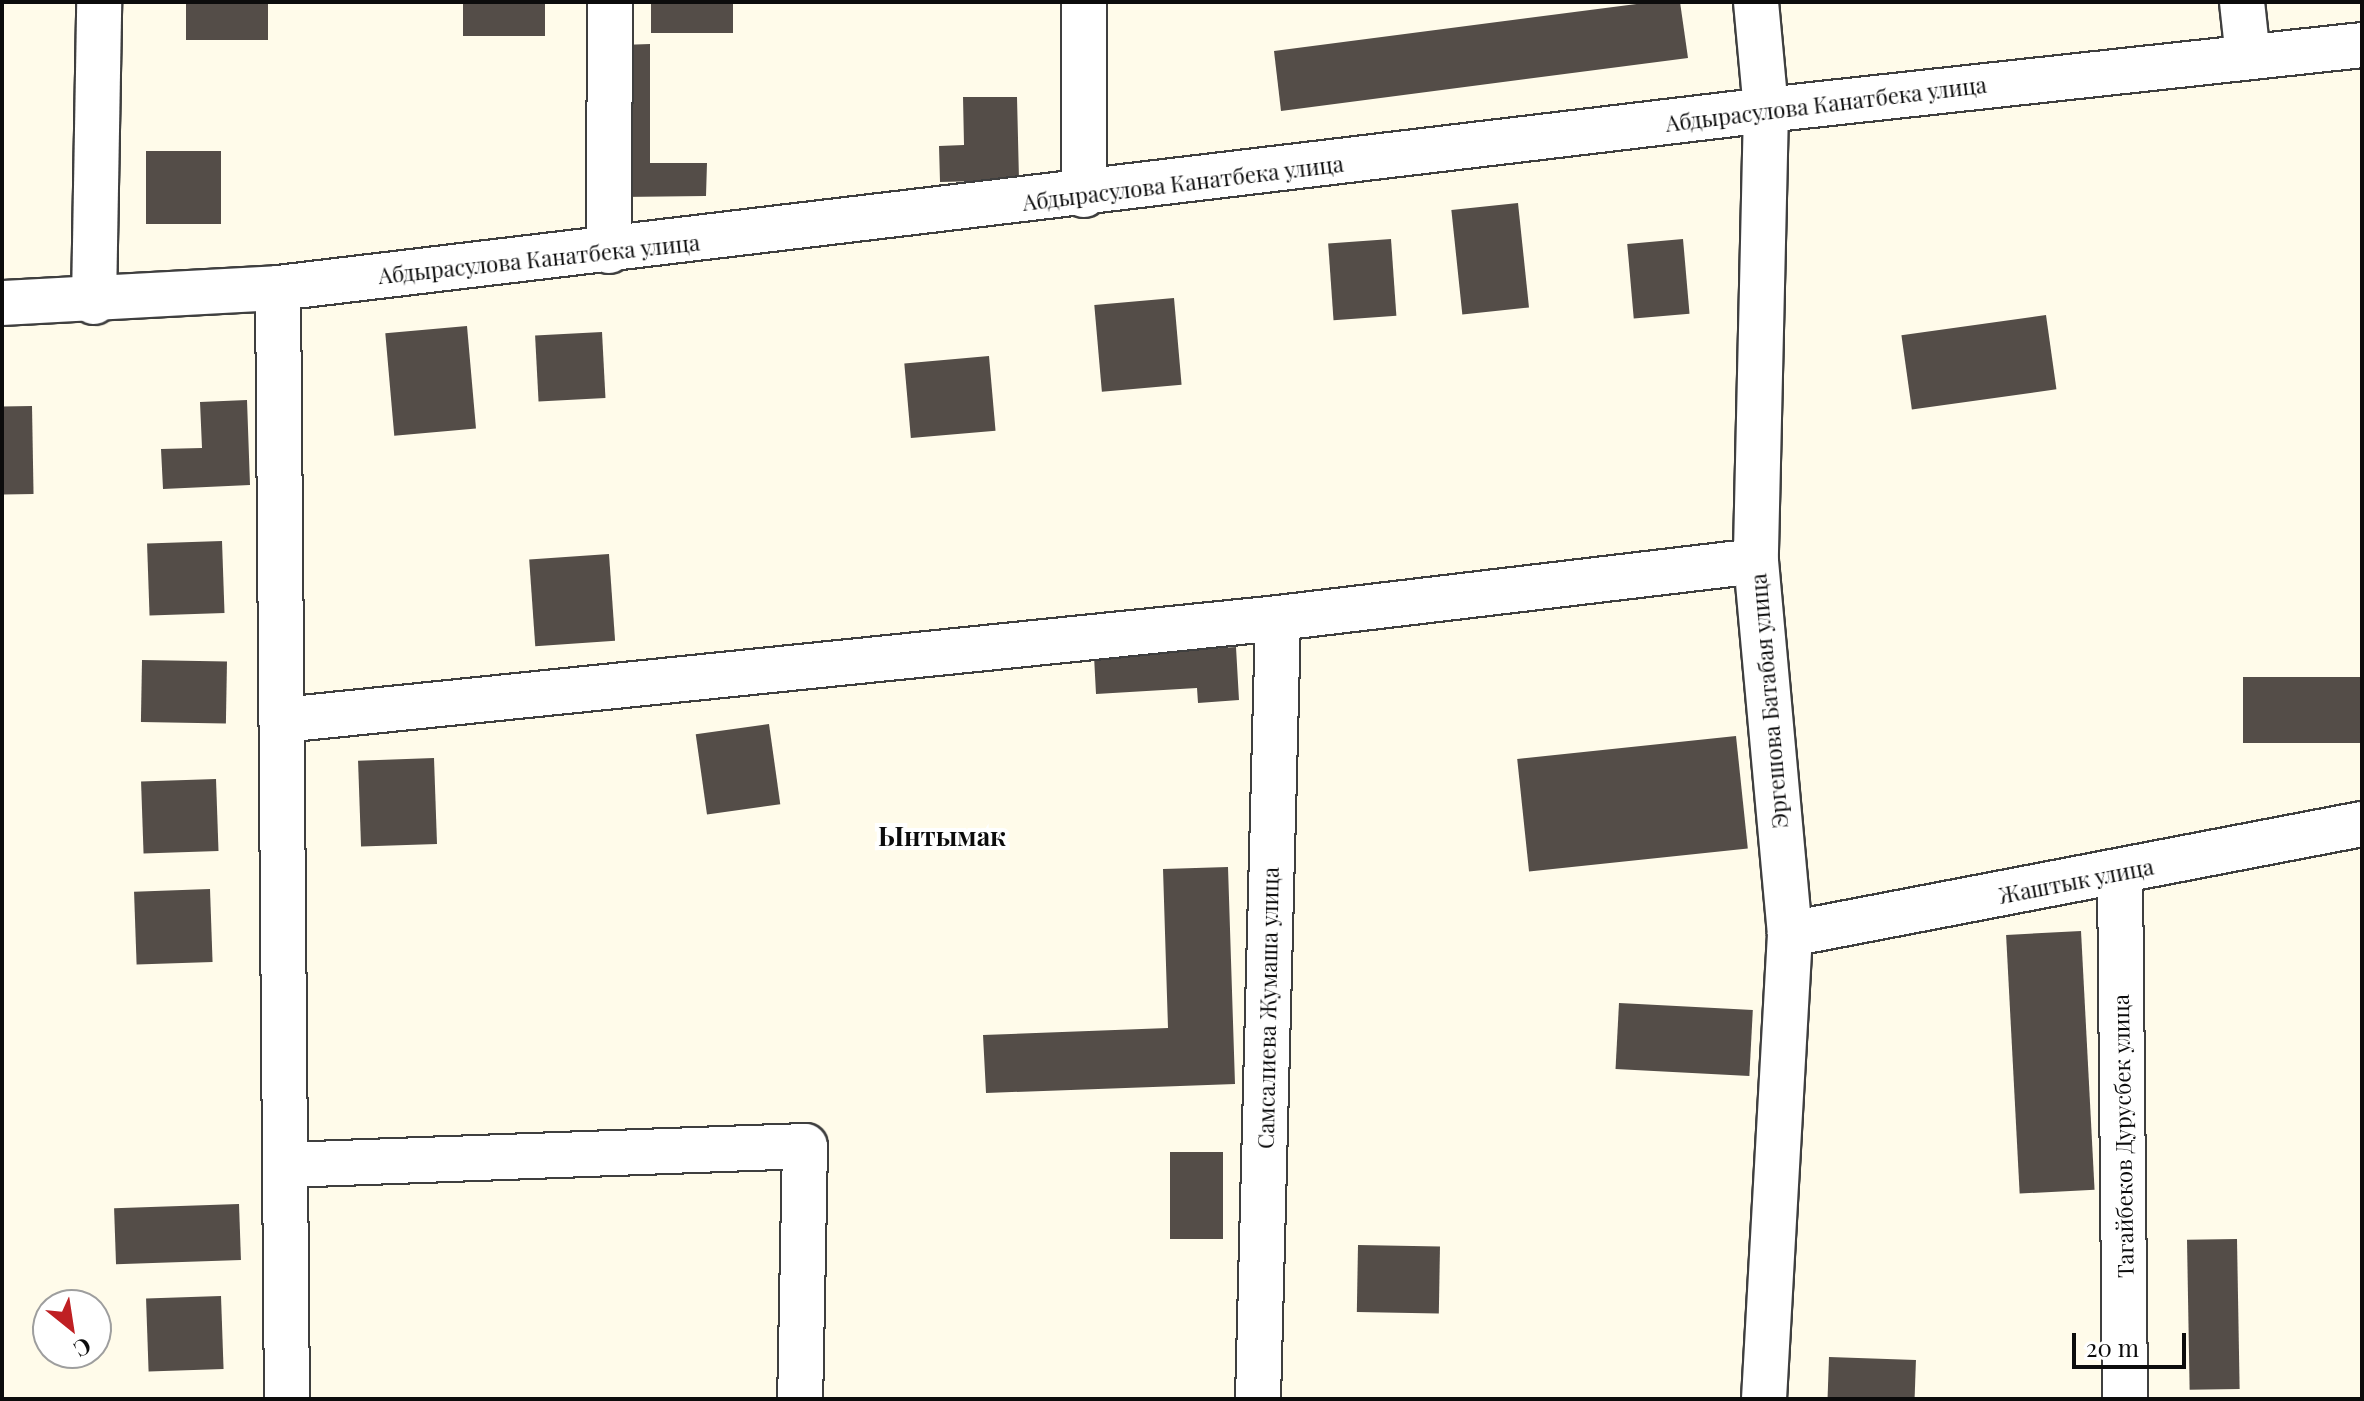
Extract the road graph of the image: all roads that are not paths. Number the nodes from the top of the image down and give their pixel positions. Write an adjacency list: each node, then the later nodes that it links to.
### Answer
1 (99, 2): 12 (street)
2 (610, 2): 10 (street)
3 (1084, 2): 9 (street)
4 (1756, 2): 8 (street, Эргешова Батабая улица)
5 (2242, 2): 7 (street)
6 (2362, 45): 7 (street, Абдырасулова Канатбека улица)
7 (2248, 57): 8 (street, Абдырасулова Канатбека улица)
8 (1766, 110): 9 (street, Абдырасулова Канатбека улица); 14 (street, Эргешова Батабая улица)
9 (1084, 195): 10 (street, Абдырасулова Канатбека улица)
10 (609, 251): 11 (street, Абдырасулова Канатбека улица)
11 (278, 288): 12 (street, Абдырасулова Канатбека улица); 16 (street)
12 (94, 302): 13 (street, Абдырасулова Канатбека улица)
13 (2, 303)
14 (1756, 561): 15 (street); 19 (street, Эргешова Батабая улица)
15 (1278, 618): 16 (street); 23 (street, Самсалиева Жумаша улица)
16 (283, 720): 20 (street)
17 (2362, 824): 18 (street, Жаштык улица)
18 (2120, 874): 19 (street, Жаштык улица); 25 (street, Тагайбеков Дурусбек улица)
19 (1790, 934): 24 (street, Эргешова Батабая улица)
20 (285, 1165): 21 (street); 22 (street)
21 (287, 1399)
22 (800, 1399)
23 (1258, 1399)
24 (1764, 1399)
25 (2125, 1399)

